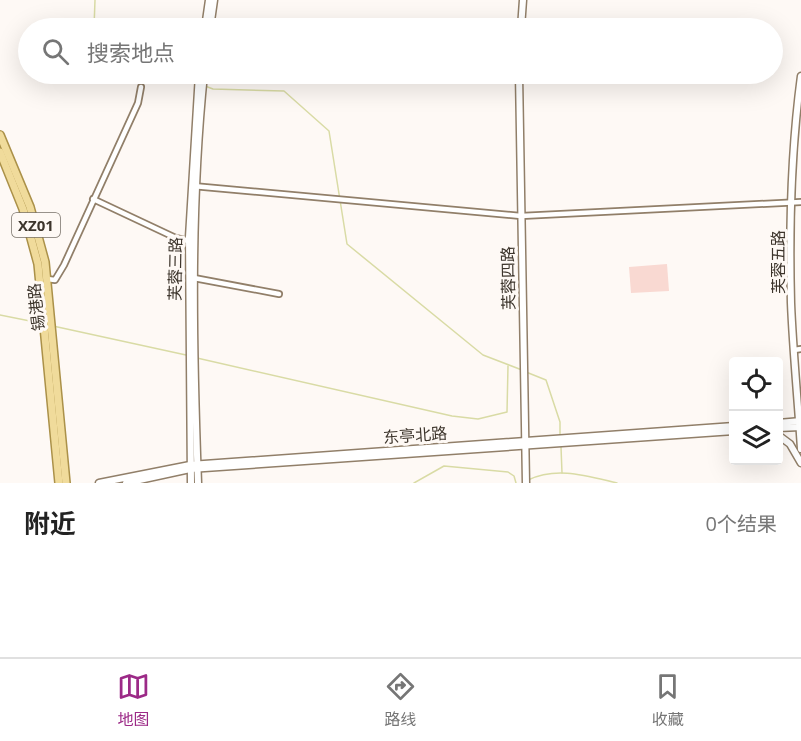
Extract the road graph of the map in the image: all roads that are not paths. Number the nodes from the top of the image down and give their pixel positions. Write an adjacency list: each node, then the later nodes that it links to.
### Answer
1 (209, 0): 4 (main road)
2 (214, 0): 5 (main road)
3 (523, 0): 6 (main road)
4 (206, 18)
5 (211, 18)
6 (522, 18)
7 (801, 76): 15 (main road, 芙蓉五路)
8 (200, 84): 13 (main road, 芙蓉三路)
9 (519, 84): 17 (main road, 芙蓉四路)
10 (141, 87): 14 (street)
11 (0, 135): 20 (main road, 锡港路 / XZ01)
12 (0, 152): 22 (main road, 锡港路 / XZ01)
13 (193, 187): 17 (street); 18 (main road, 芙蓉三路); 19 (main road, 芙蓉三路)
14 (93, 199): 18 (street); 20 (street)
15 (791, 202): 16 (street); 17 (street); 25 (main road, 芙蓉五路)
16 (801, 202)
17 (521, 216): 34 (main road, 芙蓉四路)
18 (189, 241): 24 (main road, 芙蓉三路)
19 (192, 278): 21 (street); 24 (main road, 芙蓉三路)
20 (47, 279): 22 (main road, 锡港路 / XZ01)
21 (279, 294)
22 (48, 320): 23 (main road, 锡港路 / XZ01)
23 (48, 328): 38 (main road, 锡港路 / XZ01); 39 (main road, 锡港路 / XZ01)
24 (191, 346): 37 (main road, 芙蓉三路)
25 (798, 349): 26 (main road, 芙蓉五路)
26 (799, 390): 28 (main road, 芙蓉五路)
27 (783, 423): 28 (main road)
28 (800, 424): 30 (main road); 35 (main road, 芙蓉五路)
29 (729, 426): 33 (main road, 东亭北路)
30 (783, 427)
31 (729, 431): 33 (main road, 东亭北路)
32 (783, 439): 36 (main road)
33 (565, 440): 34 (main road, 东亭北路)
34 (525, 443): 37 (main road, 东亭北路); 44 (main road, 芙蓉四路)
35 (801, 449)
36 (801, 463)
37 (194, 467): 40 (main road, 东亭北路); 41 (main road, 东亭北路); 42 (main road); 43 (main road)
38 (59, 483)
39 (66, 483)
40 (99, 483)
41 (126, 483)
42 (191, 483)
43 (198, 483)
44 (526, 483)

